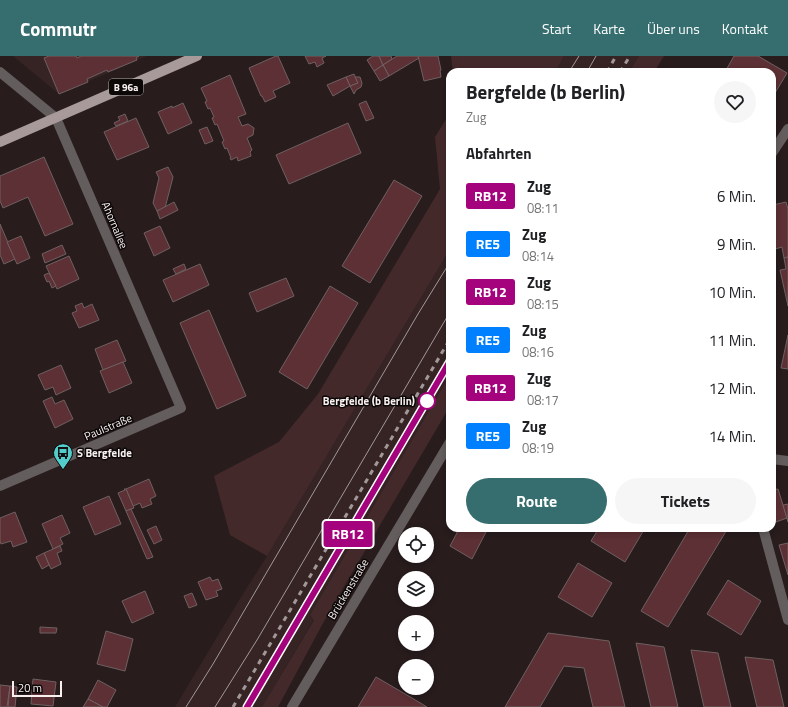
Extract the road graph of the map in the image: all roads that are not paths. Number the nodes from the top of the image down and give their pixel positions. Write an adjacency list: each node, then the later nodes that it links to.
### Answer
1 (197, 56): 3 (main road, B 96a)
2 (0, 72): 3 (street, Ahornallee)
3 (56, 118): 5 (main road, B 96a); 7 (street, Ahornallee)
4 (788, 129): 6 (street)
5 (0, 142)
6 (776, 147)
7 (181, 408): 11 (street, Paulstraße)
8 (446, 449): 14 (street, Brückenstraße)
9 (776, 460): 10 (street)
10 (788, 461)
11 (0, 486)
12 (764, 532): 13 (street)
13 (788, 620)
14 (292, 707)

